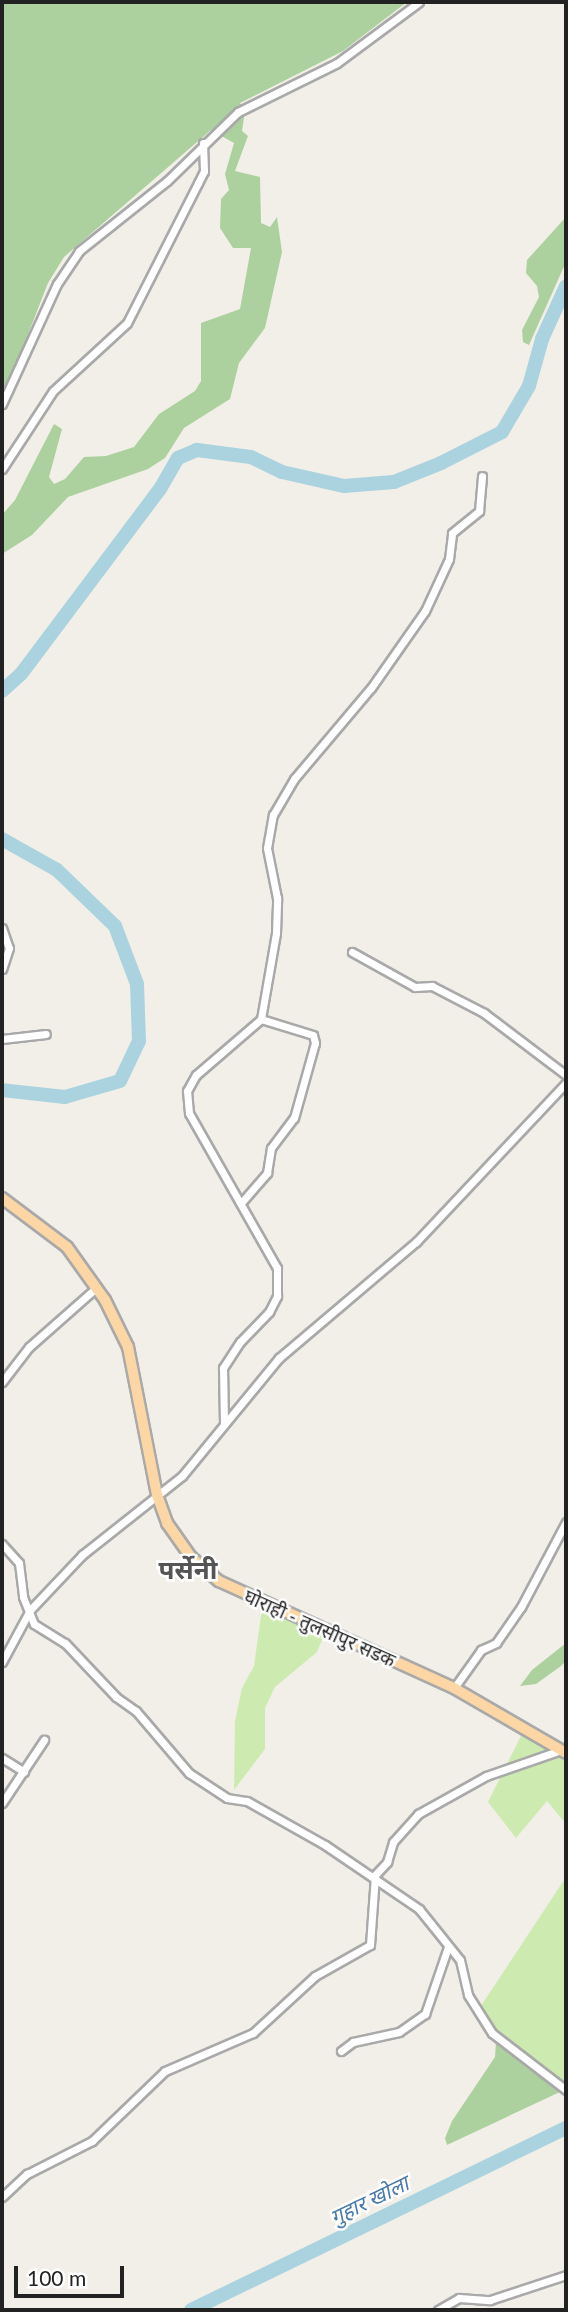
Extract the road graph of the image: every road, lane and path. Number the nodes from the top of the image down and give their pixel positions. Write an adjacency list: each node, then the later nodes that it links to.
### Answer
1 (419, 2): 2 (street)
2 (203, 143): 3 (street); 4 (street)
3 (2, 404)
4 (2, 469)
5 (482, 476): 9 (street)
6 (2, 928): 8 (street)
7 (352, 952): 12 (street)
8 (2, 969)
9 (261, 1019): 15 (street); 15 (street)
10 (46, 1034): 11 (street)
11 (2, 1039)
12 (566, 1075)
13 (566, 1083): 18 (street)
14 (2, 1198): 16 (main road, घोराही - तुलसीपुर सडक)
15 (241, 1203): 18 (street)
16 (96, 1288): 17 (street); 19 (main road, घोराही - तुलसीपुर सडक)
17 (2, 1382)
18 (224, 1423): 19 (street)
19 (157, 1495): 22 (street); 24 (main road, घोराही - तुलसीपुर सडक)
20 (566, 1522): 24 (street)
21 (2, 1544): 22 (street)
22 (30, 1610): 23 (street); 30 (street)
23 (2, 1662)
24 (454, 1688): 26 (main road, घोराही - तुलसीपुर सडक)
25 (44, 1740): 28 (street)
26 (564, 1751): 30 (street)
27 (2, 1758): 28 (street)
28 (24, 1772): 29 (street)
29 (2, 1803)
30 (374, 1875): 31 (street); 34 (street)
31 (448, 1947): 32 (street); 33 (street)
32 (341, 2051)
33 (566, 2090)
34 (2, 2197)
35 (566, 2276): 36 (street)
36 (438, 2310)

